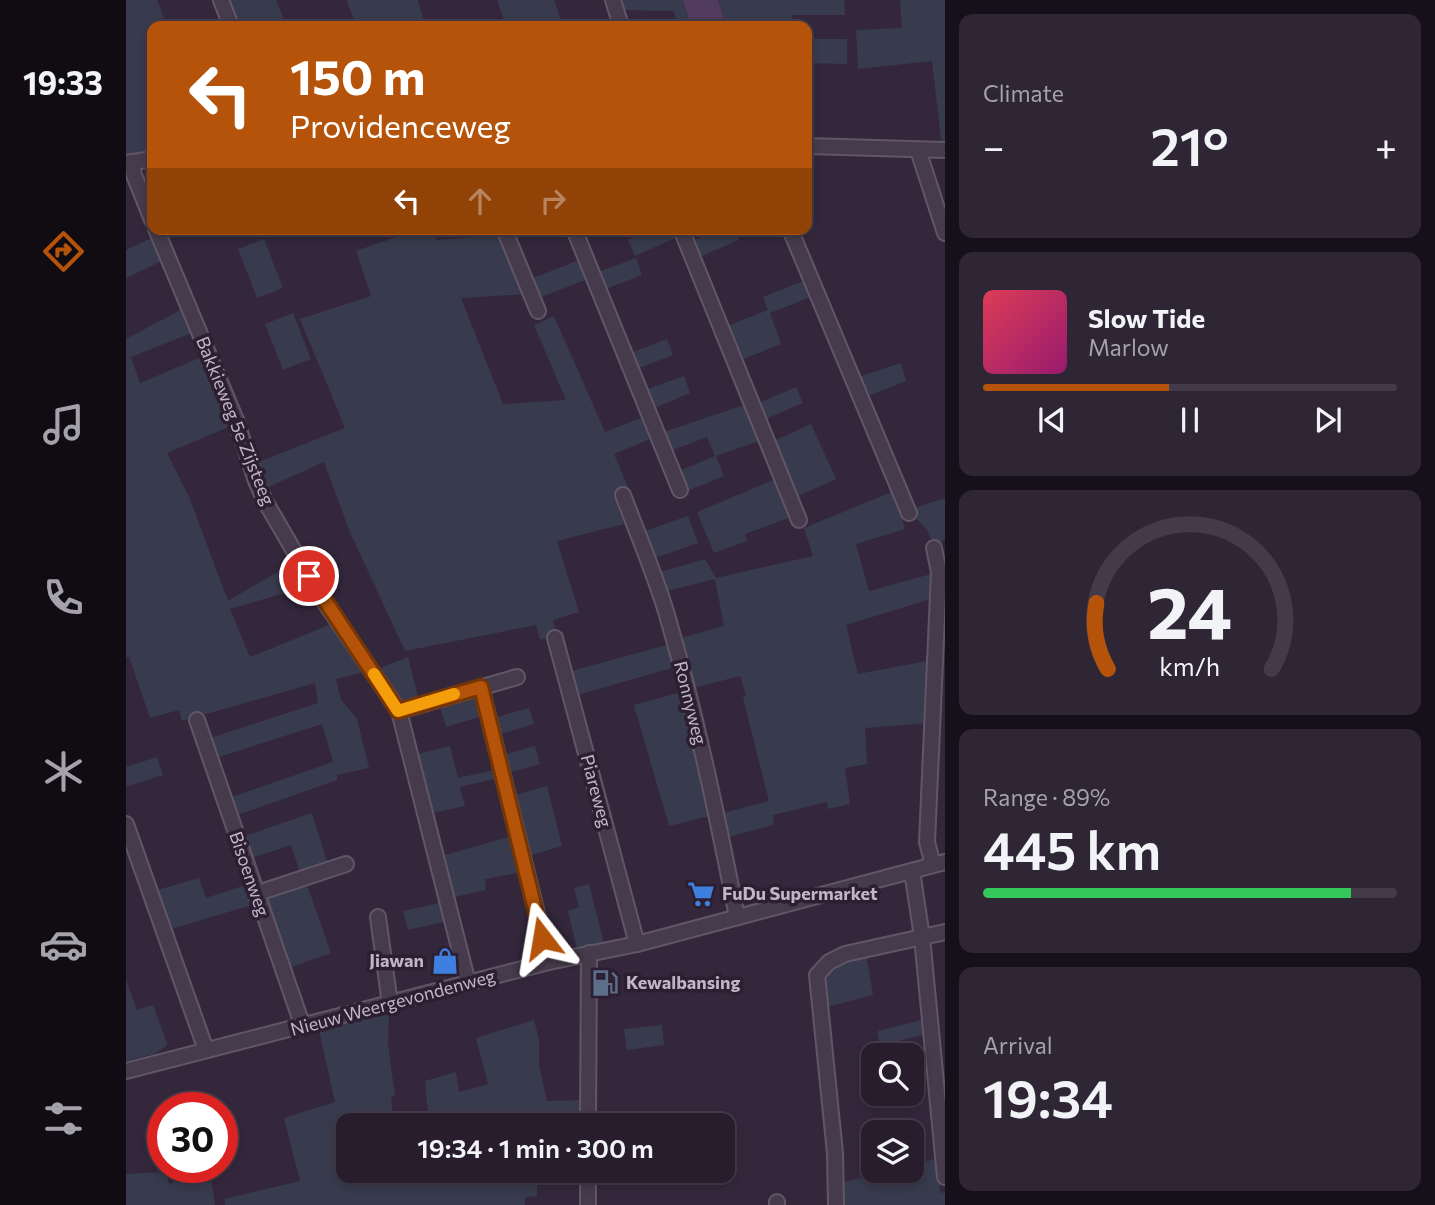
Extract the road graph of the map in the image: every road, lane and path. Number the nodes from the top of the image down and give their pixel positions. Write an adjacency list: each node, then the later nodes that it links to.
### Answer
1 (221, 0): 3 (street)
2 (613, 0): 4 (street)
3 (229, 21)
4 (619, 21)
5 (812, 146): 6 (street)
6 (918, 150): 7 (street); 11 (street)
7 (945, 150)
8 (147, 160): 9 (street)
9 (129, 162): 10 (street)
10 (147, 207)
11 (945, 233)
12 (159, 235): 26 (street, Bakkieweg 5e Zijsteeg)
13 (506, 235): 17 (street)
14 (576, 235): 18 (street)
15 (683, 235): 21 (street)
16 (793, 235): 20 (street)
17 (538, 311)
18 (680, 490)
19 (623, 495): 34 (street, Ronnyweg)
20 (909, 513)
21 (799, 520)
22 (934, 548): 30 (street)
23 (555, 638): 37 (street, Piareweg)
24 (517, 677): 25 (street)
25 (481, 687): 26 (street); 39 (street)
26 (398, 711): 40 (street, Bakkieweg 5e Zijsteeg)
27 (197, 720): 32 (street, Bisoenweg)
28 (126, 824): 43 (street)
29 (346, 864): 32 (street)
30 (939, 864): 31 (street, Nieuw Weergevondenweg)
31 (912, 871): 34 (street, Nieuw Weergevondenweg); 36 (street)
32 (255, 894): 42 (street, Bisoenweg)
33 (378, 917): 41 (street)
34 (737, 917): 37 (street, Nieuw Weergevondenweg)
35 (945, 932): 36 (street)
36 (922, 937): 46 (street); 49 (street)
37 (637, 944): 38 (street, Nieuw Weergevondenweg)
38 (589, 953): 39 (street, Nieuw Weergevondenweg); 45 (street)
39 (549, 962): 40 (street, Nieuw Weergevondenweg)
40 (468, 983): 41 (street, Nieuw Weergevondenweg)
41 (390, 1004): 42 (street, Nieuw Weergevondenweg)
42 (303, 1027): 43 (street, Nieuw Weergevondenweg)
43 (206, 1050): 44 (street, Nieuw Weergevondenweg)
44 (126, 1071)
45 (588, 1113)
46 (944, 1177)
47 (588, 1183): 48 (street)
48 (588, 1205)
49 (836, 1205)

